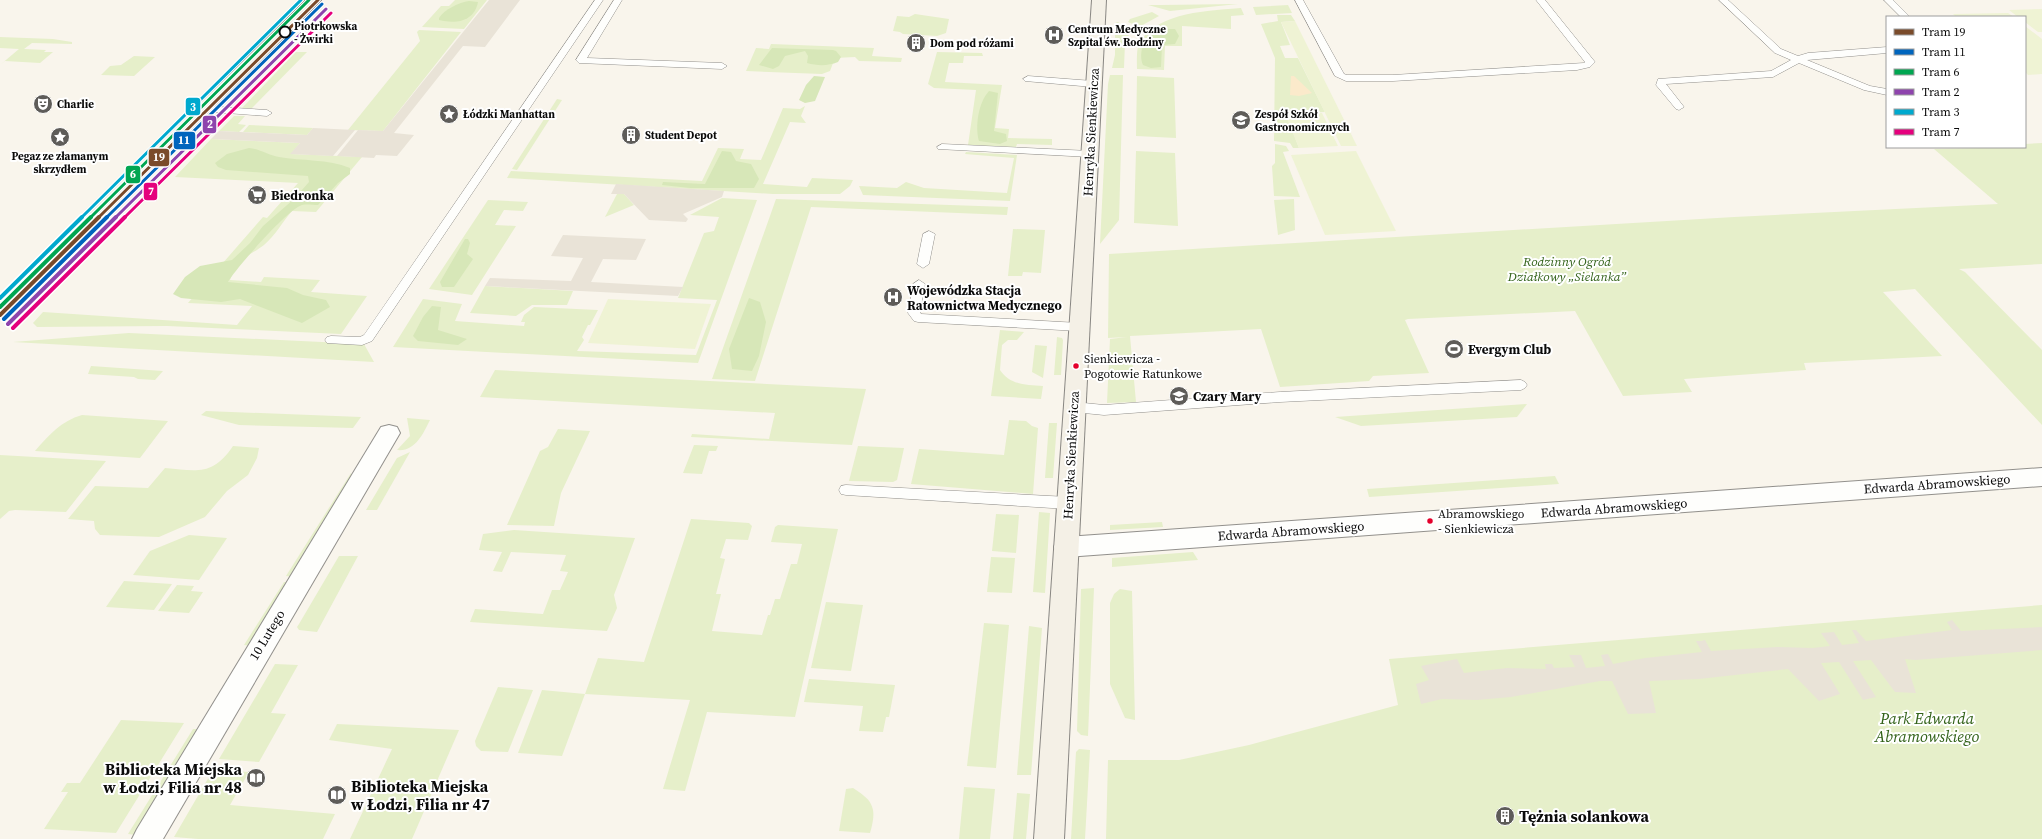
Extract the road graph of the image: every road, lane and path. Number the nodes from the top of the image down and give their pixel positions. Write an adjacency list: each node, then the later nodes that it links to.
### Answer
1 (314, 0): 17 (street)
2 (599, 0): 26 (lane)
3 (618, 0): 12 (lane)
4 (1099, 0): 14 (street, Henryka Sienkiewicza)
5 (1299, 0): 6 (lane)
6 (1540, 0)
7 (1723, 0): 11 (lane)
8 (1888, 0): 9 (lane)
9 (1905, 16)
10 (1886, 50): 11 (lane)
11 (1798, 60): 15 (lane); 16 (lane)
12 (722, 66)
13 (1028, 79): 14 (lane)
14 (1093, 84): 20 (street, Henryka Sienkiewicza)
15 (1886, 92)
16 (1679, 106)
17 (203, 109): 18 (lane); 24 (street)
18 (268, 113)
19 (942, 147): 20 (lane)
20 (1090, 154): 25 (street, Henryka Sienkiewicza)
21 (928, 234): 22 (lane)
22 (923, 264)
23 (919, 284): 25 (lane)
24 (0, 310)
25 (1079, 327): 28 (street, Henryka Sienkiewicza)
26 (331, 340)
27 (1521, 385): 28 (lane)
28 (1074, 407): 32 (street, Henryka Sienkiewicza)
29 (389, 433): 34 (street, 10 Lutego)
30 (2042, 477): 33 (street, Edwarda Abramowskiego)
31 (846, 490): 32 (lane)
32 (1068, 503): 33 (street, Henryka Sienkiewicza)
33 (1066, 547): 35 (street, Henryka Sienkiewicza)
34 (147, 839)
35 (1049, 839)

